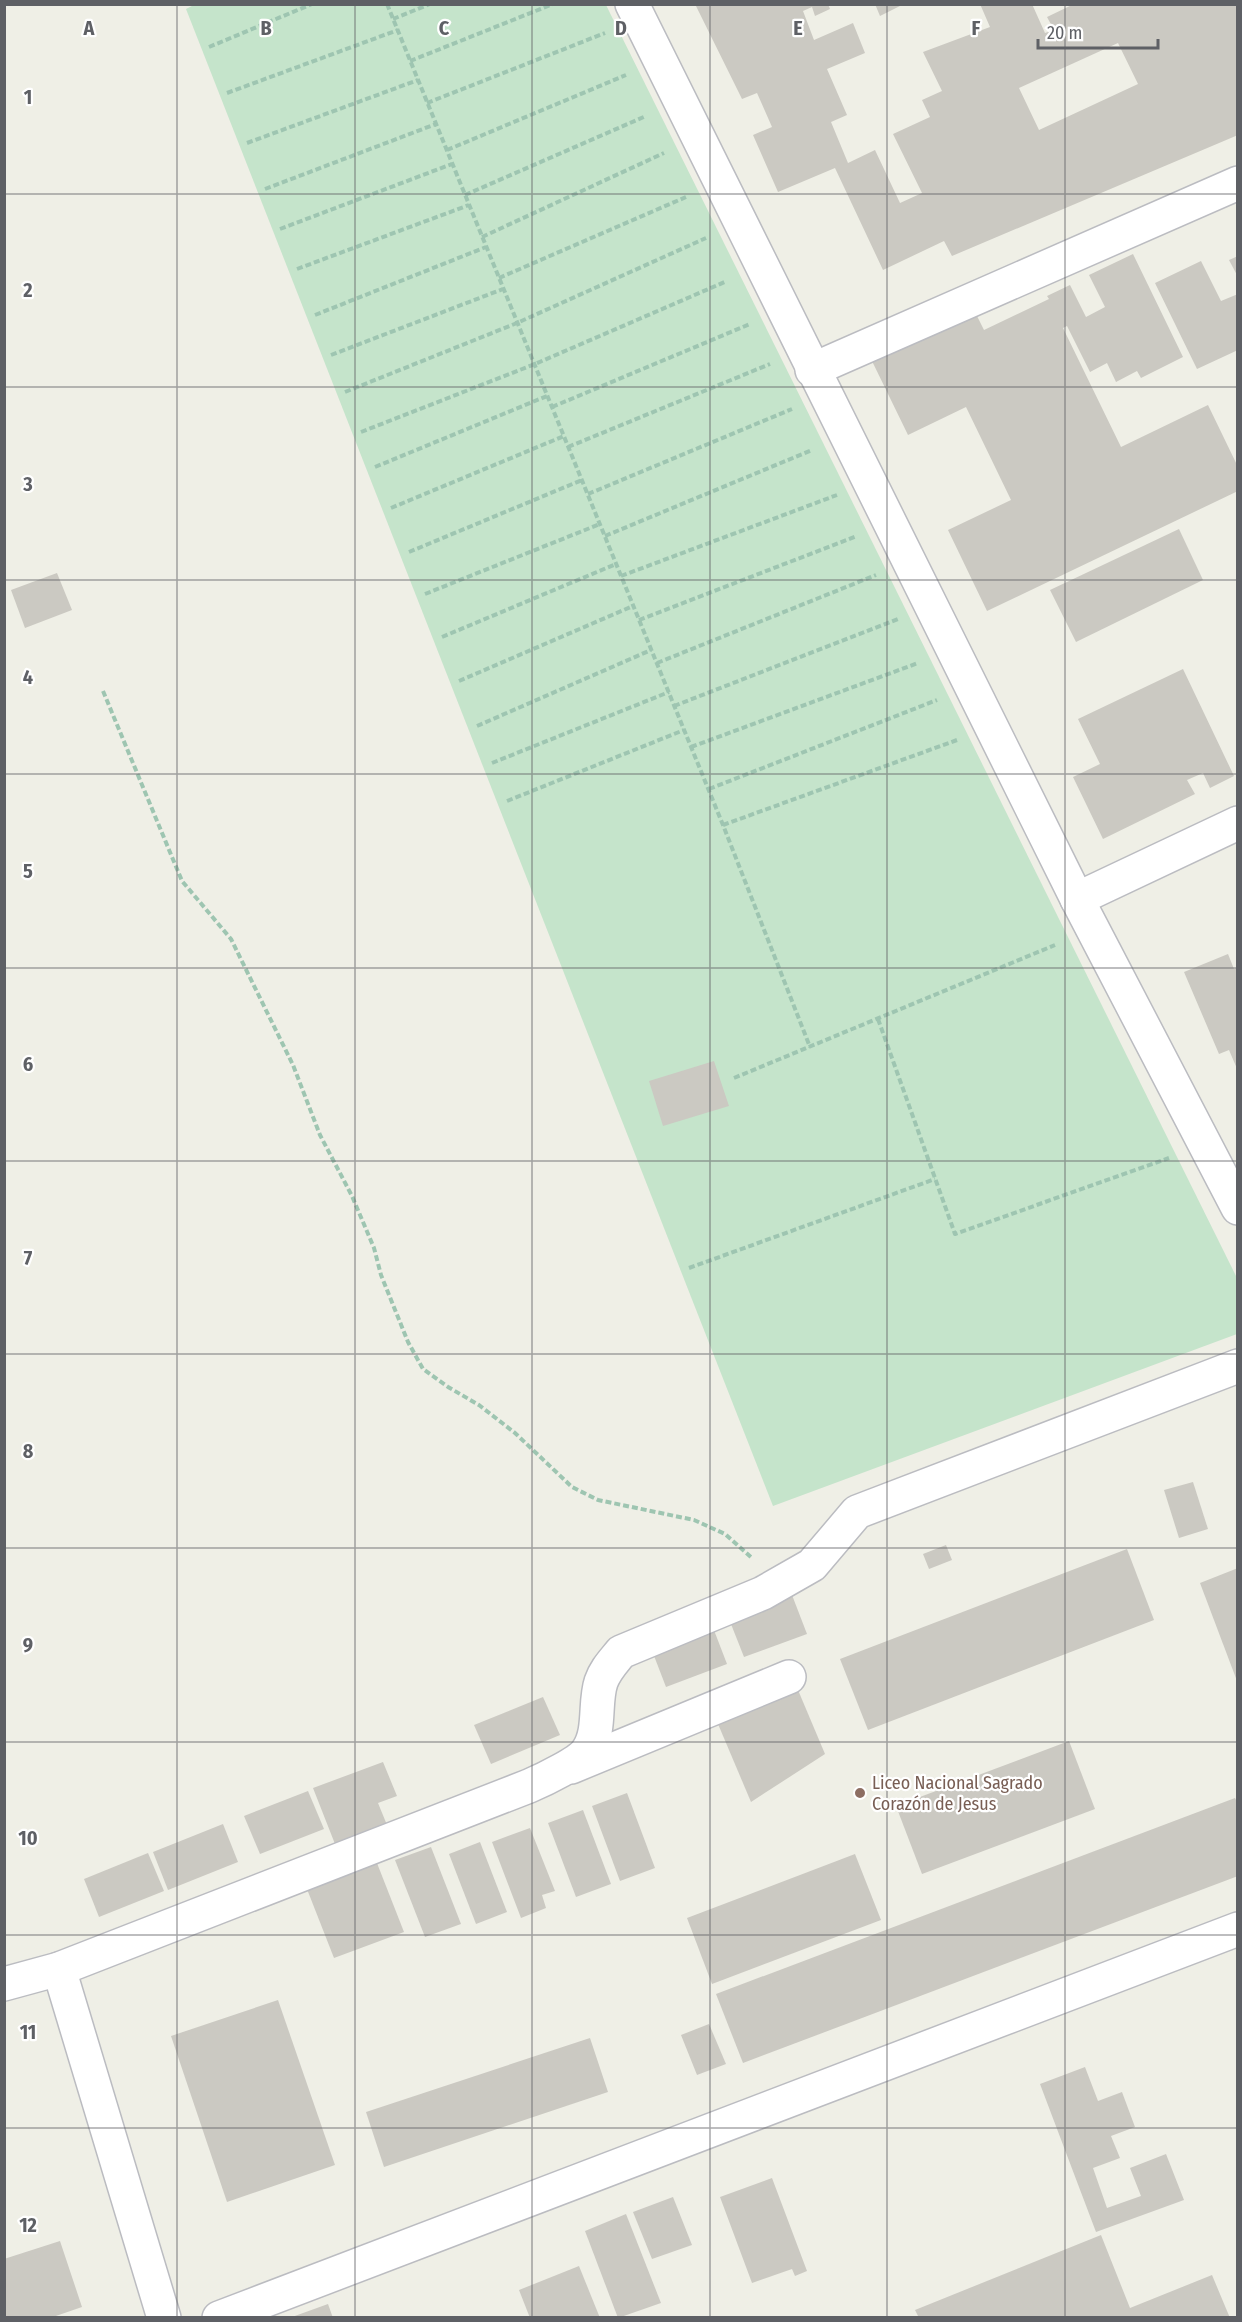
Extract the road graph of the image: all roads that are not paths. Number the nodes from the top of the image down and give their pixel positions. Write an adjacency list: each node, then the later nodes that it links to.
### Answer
1 (632, 4): 3 (street)
2 (1238, 183): 3 (street)
3 (812, 370): 5 (street)
4 (1238, 823): 5 (street)
5 (1077, 899): 6 (street)
6 (1238, 1208)
7 (1238, 1366): 9 (street)
8 (789, 1677): 9 (street)
9 (559, 1772): 11 (street)
10 (1238, 1929): 14 (street)
11 (59, 1969): 12 (street); 13 (street)
12 (4, 1984)
13 (164, 2318)
14 (219, 2318)

